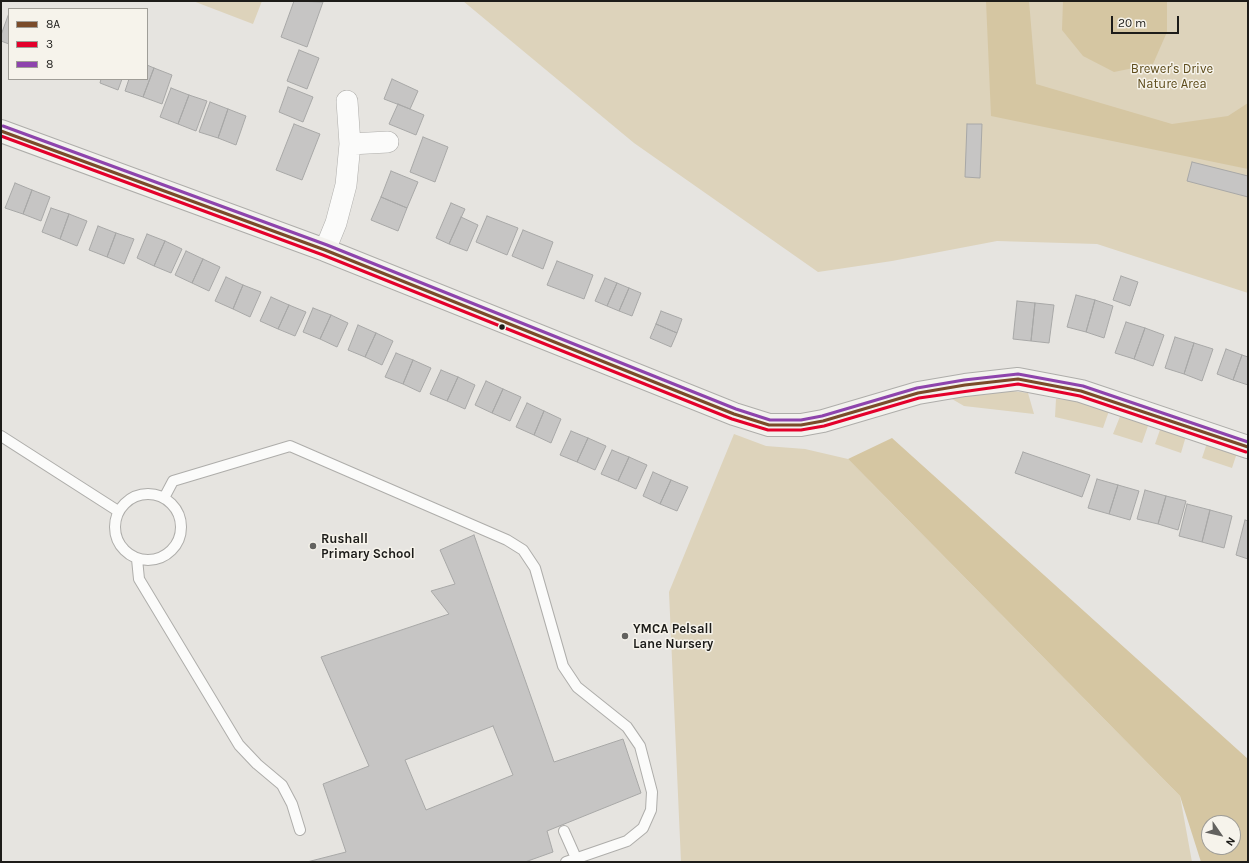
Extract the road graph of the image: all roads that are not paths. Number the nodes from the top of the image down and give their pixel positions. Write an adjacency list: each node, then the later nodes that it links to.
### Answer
1 (347, 102): 4 (street)
2 (1, 131): 5 (main road)
3 (388, 142): 4 (street)
4 (350, 144): 5 (street)
5 (325, 250): 7 (main road)
6 (1, 436): 9 (lane)
7 (1248, 447)
8 (164, 498): 9 (lane); 10 (lane); 13 (lane)
9 (118, 512): 10 (lane)
10 (137, 559): 11 (lane)
11 (300, 830)
12 (564, 832): 13 (lane)
13 (576, 858): 14 (lane)
14 (566, 862)

